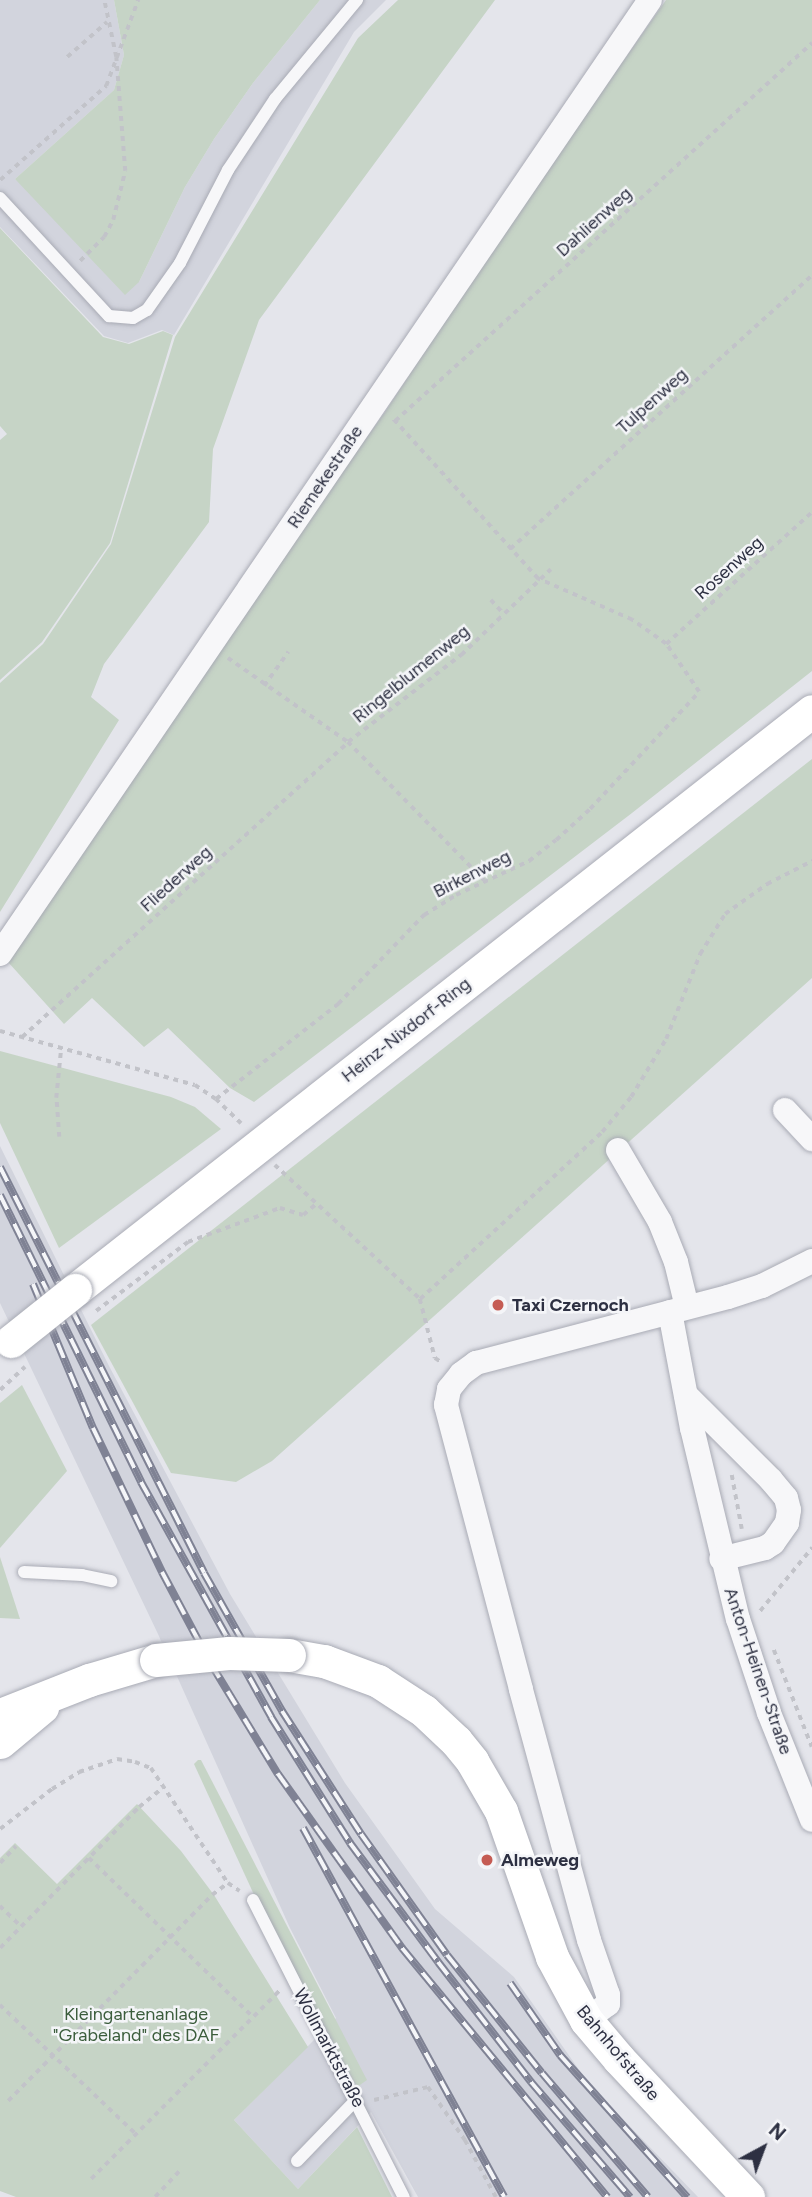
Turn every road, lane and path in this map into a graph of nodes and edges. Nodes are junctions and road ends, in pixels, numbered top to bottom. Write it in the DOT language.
graph roads {
  1 [pos="104,0"];
  2 [pos="138,0"];
  3 [pos="357,0"];
  4 [pos="650,0"];
  5 [pos="107,22"];
  6 [pos="812,43"];
  7 [pos="67,57"];
  8 [pos="116,58"];
  9 [pos="0,180"];
  10 [pos="0,198"];
  11 [pos="69,273"];
  12 [pos="812,275"];
  13 [pos="374,402"];
  14 [pos="395,421"];
  15 [pos="812,512"];
  16 [pos="510,549"];
  17 [pos="551,569"];
  18 [pos="538,579"];
  19 [pos="491,600"];
  20 [pos="504,614"];
  21 [pos="210,643"];
  22 [pos="666,644"];
  23 [pos="288,652"];
  24 [pos="264,686"];
  25 [pos="812,711"];
  26 [pos="348,742"];
  27 [pos="812,861"];
  28 [pos="484,880"];
  29 [pos="0,954"];
  30 [pos="0,1031"];
  31 [pos="22,1037"];
  32 [pos="61,1048"];
  33 [pos="216,1099"];
  34 [pos="785,1110"];
  35 [pos="241,1123"];
  36 [pos="59,1137"];
  37 [pos="812,1139"];
  38 [pos="618,1150"];
  39 [pos="275,1164"];
  40 [pos="315,1205"];
  41 [pos="809,1271"];
  42 [pos="420,1300"];
  43 [pos="82,1303"];
  44 [pos="678,1310"];
  45 [pos="12,1353"];
  46 [pos="461,1374"];
  47 [pos="0,1390"];
  48 [pos="686,1395"];
  49 [pos="724,1432"];
  50 [pos="812,1548"];
  51 [pos="732,1557"];
  52 [pos="24,1572"];
  53 [pos="111,1581"];
  54 [pos="756,1600"];
  55 [pos="749,1615"];
  56 [pos="764,1623"];
  57 [pos="773,1647"];
  58 [pos="60,1692"];
  59 [pos="0,1715"];
  60 [pos="0,1742"];
  61 [pos="812,1747"];
  62 [pos="165,1786"];
  63 [pos="812,1821"];
  64 [pos="0,1829"];
  65 [pos="16,1846"];
  66 [pos="89,1858"];
  67 [pos="0,1863"];
  68 [pos="228,1883"];
  69 [pos="253,1900"];
  70 [pos="0,1906"];
  71 [pos="21,1927"];
  72 [pos="171,1937"];
  73 [pos="0,1948"];
  74 [pos="294,1982"];
  75 [pos="0,2005"];
  76 [pos="253,2016"];
  77 [pos="586,2020"];
  78 [pos="52,2056"];
  79 [pos="356,2100"];
  80 [pos="377,2100"];
  81 [pos="8,2101"];
  82 [pos="136,2134"];
  83 [pos="297,2161"];
  84 [pos="179,2171"];
  85 [pos="91,2179"];
  86 [pos="155,2197"];
  87 [pos="404,2197"];
  88 [pos="496,2197"];
  89 [pos="748,2197"];
  1 -- 5 [label="path"];
  2 -- 8 [label="path"];
  3 -- 11 [label="lane"];
  4 -- 13 [label="street, Riemekestraße"];
  5 -- 7 [label="path"];
  5 -- 8 [label="path"];
  6 -- 14 [label="path, Dahlienweg"];
  8 -- 9 [label="path"];
  8 -- 11 [label="path"];
  10 -- 11 [label="lane"];
  12 -- 16 [label="path, Tulpenweg"];
  13 -- 14 [label="path"];
  13 -- 21 [label="street, Riemekestraße"];
  14 -- 16 [label="path"];
  15 -- 22 [label="path, Rosenweg"];
  16 -- 18 [label="path"];
  17 -- 18 [label="path, Ringelblumenweg"];
  18 -- 20 [label="path, Ringelblumenweg"];
  18 -- 22 [label="path"];
  19 -- 20 [label="path"];
  20 -- 26 [label="path, Ringelblumenweg"];
  21 -- 24 [label="path"];
  21 -- 29 [label="street, Riemekestraße"];
  22 -- 28 [label="path, Birkenweg"];
  23 -- 24 [label="path"];
  24 -- 26 [label="path"];
  25 -- 43 [label="main road, Heinz-Nixdorf-Ring"];
  26 -- 28 [label="path"];
  26 -- 31 [label="path, Fliederweg"];
  27 -- 42 [label="path"];
  28 -- 33 [label="path, Birkenweg"];
  30 -- 31 [label="path"];
  31 -- 32 [label="path"];
  32 -- 33 [label="path"];
  32 -- 36 [label="path"];
  33 -- 35 [label="path"];
  34 -- 37 [label="street"];
  38 -- 44 [label="street, Anton-Heinen-Straße"];
  39 -- 40 [label="path"];
  40 -- 42 [label="path"];
  40 -- 43 [label="path"];
  41 -- 44 [label="street"];
  42 -- 46 [label="path"];
  43 -- 45 [label="main road, Heinz-Nixdorf-Ring, bridge"];
  44 -- 46 [label="street"];
  44 -- 48 [label="street, Anton-Heinen-Straße"];
  45 -- 47 [label="path"];
  46 -- 77 [label="street"];
  48 -- 49 [label="street"];
  48 -- 51 [label="street, Anton-Heinen-Straße"];
  49 -- 51 [label="path"];
  49 -- 51 [label="street"];
  50 -- 55 [label="path"];
  51 -- 55 [label="street, Anton-Heinen-Straße"];
  52 -- 53 [label="lane"];
  54 -- 55 [label="path"];
  55 -- 56 [label="path"];
  55 -- 63 [label="street, Anton-Heinen-Straße"];
  57 -- 61 [label="path"];
  58 -- 59 [label="main road, Bahnhofstraße"];
  58 -- 60 [label="main road, Bahnhofstraße"];
  58 -- 77 [label="main road, Bahnhofstraße, bridge"];
  62 -- 64 [label="path"];
  62 -- 66 [label="path"];
  62 -- 68 [label="path"];
  65 -- 67 [label="path"];
  66 -- 71 [label="path"];
  66 -- 72 [label="path"];
  68 -- 69 [label="path"];
  68 -- 72 [label="path"];
  69 -- 74 [label="lane, Wollmarktstraße"];
  70 -- 71 [label="path"];
  71 -- 73 [label="path"];
  72 -- 76 [label="path"];
  72 -- 78 [label="path"];
  74 -- 76 [label="path"];
  74 -- 79 [label="lane, Wollmarktstraße"];
  75 -- 78 [label="path"];
  76 -- 82 [label="path"];
  77 -- 89 [label="main road, Bahnhofstraße"];
  78 -- 81 [label="path"];
  78 -- 82 [label="path"];
  79 -- 83 [label="lane"];
  79 -- 87 [label="lane, Wollmarktstraße"];
  80 -- 88 [label="path"];
  82 -- 85 [label="path"];
  84 -- 86 [label="path"];
}
